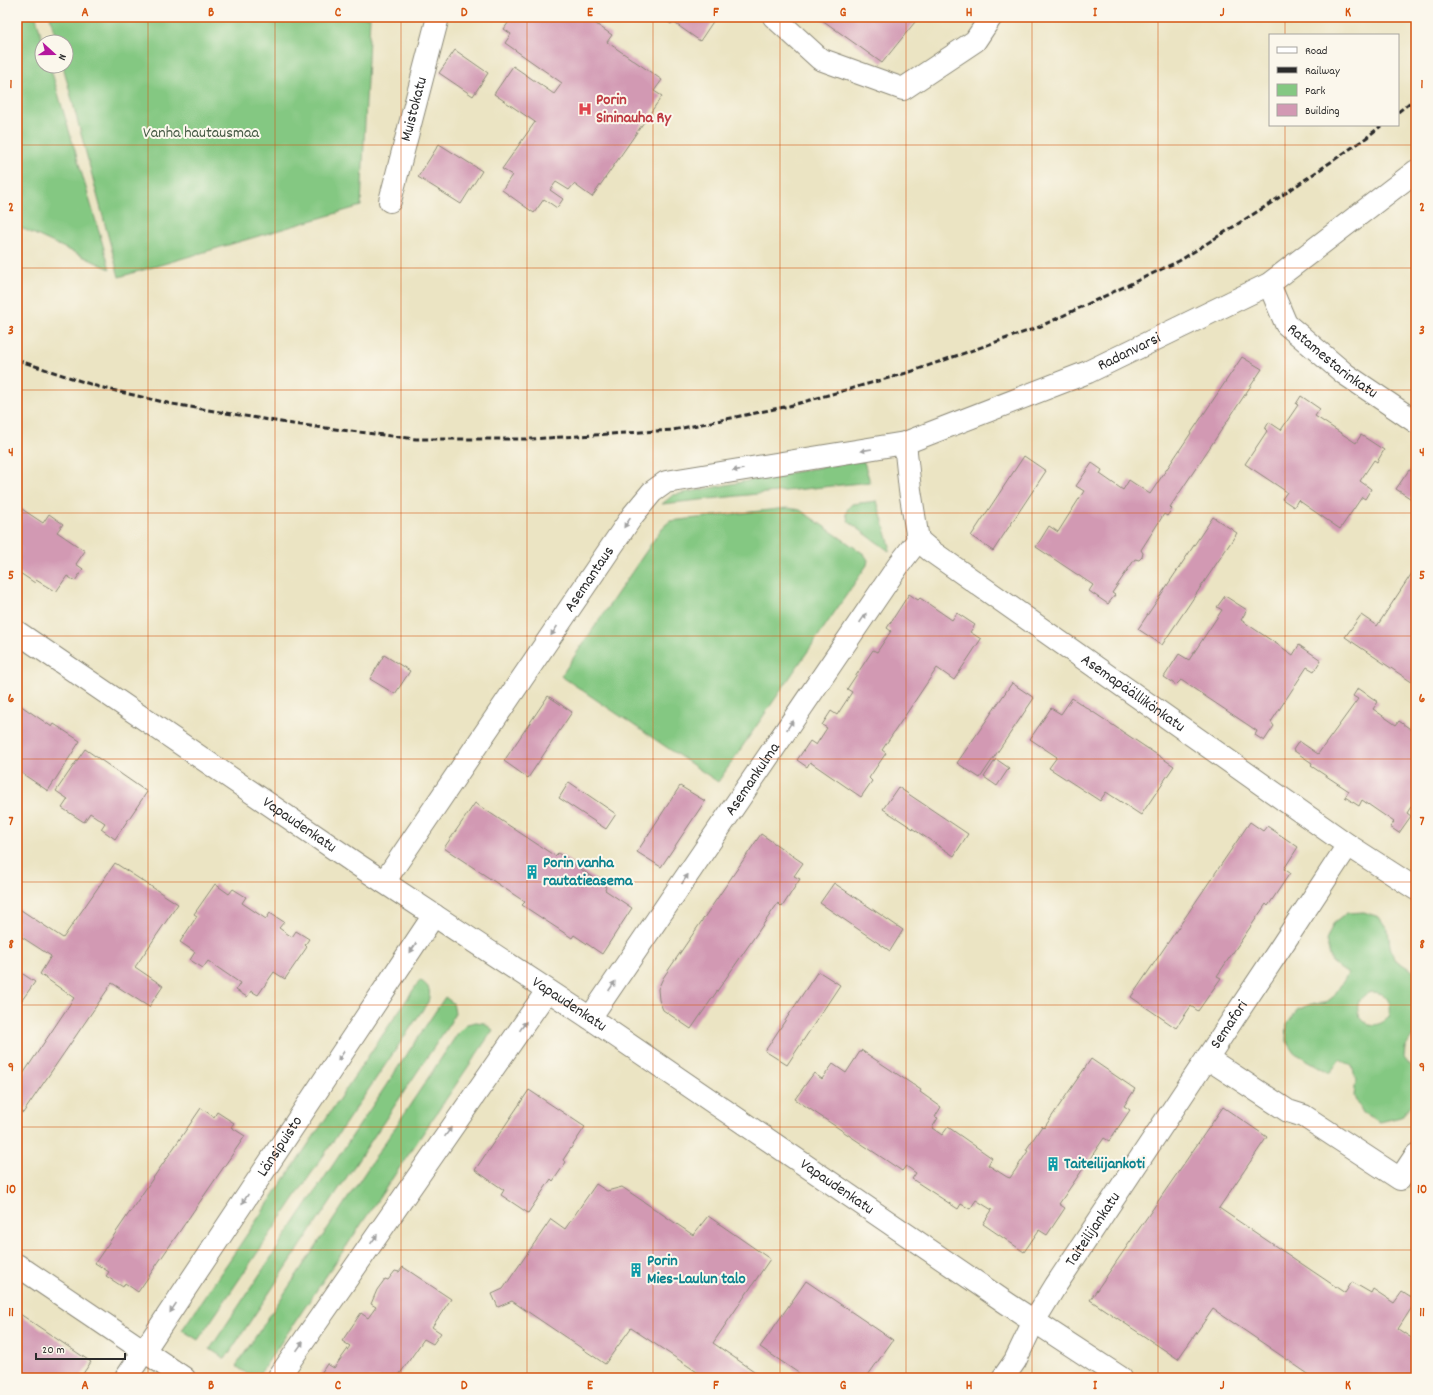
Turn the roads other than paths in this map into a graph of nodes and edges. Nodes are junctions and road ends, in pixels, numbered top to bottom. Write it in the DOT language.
graph roads {
  1 [pos="438,17"];
  2 [pos="774,17"];
  3 [pos="991,17"];
  4 [pos="1416,171"];
  5 [pos="390,200"];
  6 [pos="1269,284"];
  7 [pos="1416,422"];
  8 [pos="905,443"];
  9 [pos="918,540"];
  10 [pos="17,632"];
  11 [pos="1348,845"];
  12 [pos="384,882"];
  13 [pos="1416,889"];
  14 [pos="434,915"];
  15 [pos="547,991"];
  16 [pos="590,1018"];
  17 [pos="1207,1058"];
  18 [pos="1416,1155"];
  19 [pos="17,1265"];
  20 [pos="1034,1321"];
  21 [pos="144,1352"];
  22 [pos="126,1378"];
  23 [pos="184,1378"];
  24 [pos="278,1378"];
  25 [pos="1003,1378"];
  26 [pos="1121,1378"];
  1 -- 5 [label="street, Muistokatu"];
  2 -- 3 [label="street"];
  4 -- 6 [label="street, Radanvarsi"];
  6 -- 7 [label="street, Ratamestarinkatu"];
  6 -- 8 [label="street, Radanvarsi"];
  8 -- 9 [label="street"];
  8 -- 12 [label="street, Asemantaus, one-way"];
  9 -- 11 [label="street, Asemapäällikönkatu"];
  16 -- 9 [label="street, Asemankulma, one-way"];
  10 -- 12 [label="street, Vapaudenkatu"];
  11 -- 13 [label="street"];
  11 -- 17 [label="street, Semafori"];
  12 -- 14 [label="street, Vapaudenkatu"];
  14 -- 15 [label="street, Vapaudenkatu"];
  14 -- 21 [label="street, Länsipuisto, one-way"];
  15 -- 16 [label="street, Vapaudenkatu"];
  24 -- 15 [label="street, one-way"];
  16 -- 20 [label="street, Vapaudenkatu"];
  17 -- 18 [label="street, Semafori"];
  17 -- 20 [label="street, Taiteilijankatu"];
  19 -- 21 [label="street"];
  20 -- 25 [label="street, Taiteilijankatu"];
  20 -- 26 [label="street, Vapaudenkatu"];
  21 -- 22 [label="street, Länsipuisto"];
  21 -- 23 [label="street"];
}
